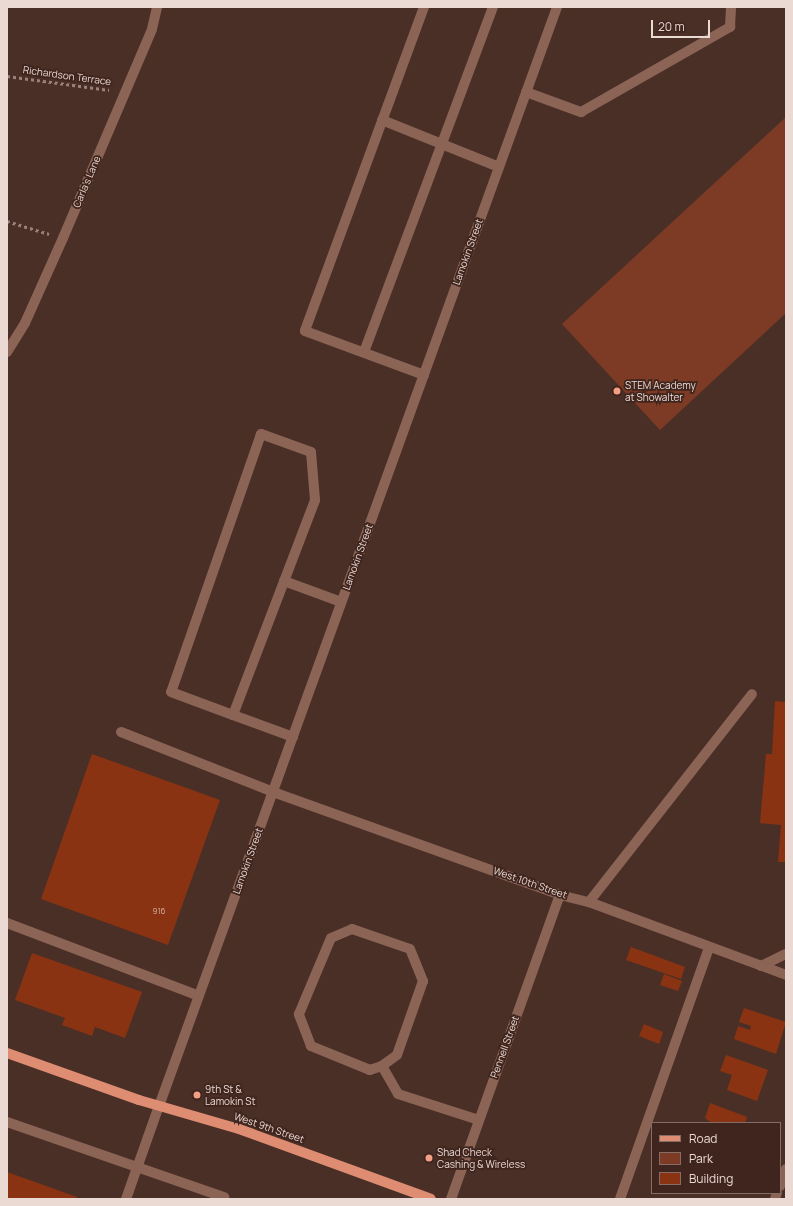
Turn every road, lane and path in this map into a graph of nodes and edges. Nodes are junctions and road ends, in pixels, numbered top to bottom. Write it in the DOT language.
graph roads {
  1 [pos="157,7"];
  2 [pos="424,7"];
  3 [pos="493,7"];
  4 [pos="557,7"];
  5 [pos="731,7"];
  6 [pos="7,76"];
  7 [pos="526,92"];
  8 [pos="125,93"];
  9 [pos="382,120"];
  10 [pos="442,144"];
  11 [pos="499,167"];
  12 [pos="7,221"];
  13 [pos="63,238"];
  14 [pos="7,352"];
  15 [pos="364,352"];
  16 [pos="424,375"];
  17 [pos="284,581"];
  18 [pos="342,602"];
  19 [pos="752,694"];
  20 [pos="233,715"];
  21 [pos="121,732"];
  22 [pos="292,737"];
  23 [pos="273,792"];
  24 [pos="560,895"];
  25 [pos="588,902"];
  26 [pos="7,923"];
  27 [pos="709,948"];
  28 [pos="786,954"];
  29 [pos="761,966"];
  30 [pos="786,975"];
  31 [pos="199,996"];
  32 [pos="7,1052"];
  33 [pos="382,1066"];
  34 [pos="159,1106"];
  35 [pos="479,1120"];
  36 [pos="7,1122"];
  37 [pos="137,1168"];
  38 [pos="786,1169"];
  39 [pos="781,1183"];
  40 [pos="224,1197"];
  41 [pos="126,1199"];
  42 [pos="431,1199"];
  43 [pos="450,1199"];
  44 [pos="620,1199"];
  1 -- 8 [label="street, Carla's Lane"];
  2 -- 9 [label="street"];
  3 -- 10 [label="street"];
  4 -- 7 [label="street, Lamokin Street"];
  5 -- 7 [label="street"];
  6 -- 8 [label="path, Richardson Terrace"];
  7 -- 11 [label="street, Lamokin Street"];
  8 -- 13 [label="street, Carla's Lane"];
  9 -- 10 [label="street"];
  9 -- 15 [label="street"];
  10 -- 11 [label="street"];
  10 -- 15 [label="street"];
  11 -- 16 [label="street, Lamokin Street"];
  12 -- 13 [label="path"];
  13 -- 14 [label="street, Carla's Lane"];
  15 -- 16 [label="street"];
  16 -- 18 [label="street, Lamokin Street"];
  17 -- 18 [label="street"];
  17 -- 20 [label="street"];
  17 -- 20 [label="street"];
  18 -- 22 [label="street, Lamokin Street"];
  19 -- 25 [label="street"];
  20 -- 22 [label="street"];
  21 -- 23 [label="street, West 10th Street"];
  22 -- 23 [label="street, Lamokin Street"];
  23 -- 24 [label="street, West 10th Street"];
  23 -- 31 [label="street, Lamokin Street"];
  24 -- 25 [label="street, West 10th Street"];
  24 -- 35 [label="street, Pennell Street"];
  25 -- 27 [label="street, West 10th Street"];
  26 -- 31 [label="street"];
  27 -- 29 [label="street, West 10th Street"];
  27 -- 44 [label="street"];
  28 -- 29 [label="street"];
  29 -- 30 [label="street, West 10th Street"];
  31 -- 34 [label="street, Lamokin Street"];
  32 -- 34 [label="main road, West 9th Street"];
  33 -- 33 [label="street"];
  33 -- 35 [label="street"];
  34 -- 37 [label="street, Lamokin Street"];
  34 -- 42 [label="main road, West 9th Street"];
  35 -- 43 [label="street, Pennell Street"];
  36 -- 37 [label="street"];
  37 -- 40 [label="street"];
  37 -- 41 [label="street, Lamokin Street"];
  38 -- 39 [label="street"];
}
